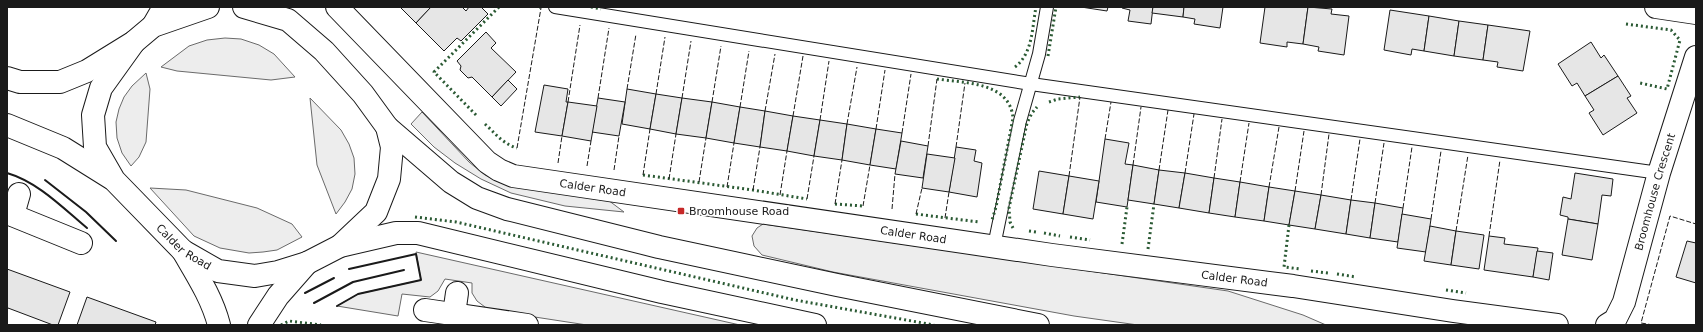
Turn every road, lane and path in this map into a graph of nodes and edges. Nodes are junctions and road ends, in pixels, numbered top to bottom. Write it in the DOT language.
graph roads {
  1 [pos="164,7"];
  2 [pos="208,7"];
  3 [pos="244,7"];
  4 [pos="337,7"];
  5 [pos="555,7"];
  6 [pos="1047,7"];
  7 [pos="1656,7"];
  8 [pos="1696,13"];
  9 [pos="282,14"];
  10 [pos="153,26"];
  11 [pos="134,42"];
  12 [pos="1696,57"];
  13 [pos="7,78"];
  14 [pos="1031,84"];
  15 [pos="7,125"];
  16 [pos="387,127"];
  17 [pos="1659,173"];
  18 [pos="114,180"];
  19 [pos="19,194"];
  20 [pos="10,214"];
  21 [pos="81,243"];
  22 [pos="340,246"];
  23 [pos="994,246"];
  24 [pos="183,251"];
  25 [pos="307,263"];
  26 [pos="457,293"];
  27 [pos="425,310"];
  28 [pos="454,314"];
  29 [pos="219,325"];
  30 [pos="259,325"];
  31 [pos="527,325"];
  32 [pos="815,325"];
  33 [pos="1038,325"];
  34 [pos="1557,325"];
  35 [pos="1610,325"];
  1 -- 10 [label="main road"];
  2 -- 10 [label="main road, Calder Road"];
  3 -- 9 [label="main road, Calder Road"];
  4 -- 23 [label="main road, Calder Road"];
  5 -- 14 [label="lane"];
  6 -- 14 [label="lane"];
  7 -- 8 [label="main road"];
  9 -- 16 [label="main road, Calder Road"];
  10 -- 11 [label="main road, Calder Road"];
  11 -- 13 [label="main road, Calder Road"];
  11 -- 18 [label="main road, Calder Road"];
  12 -- 17 [label="main road, Broomhouse Crescent"];
  14 -- 17 [label="lane"];
  14 -- 23 [label="lane"];
  15 -- 18 [label="main road, Calder Road"];
  16 -- 22 [label="main road, Calder Road"];
  16 -- 33 [label="main road, Calder Road"];
  17 -- 35 [label="main road, Broomhouse Crescent"];
  18 -- 24 [label="main road, Calder Road"];
  19 -- 20 [label="main road"];
  20 -- 21 [label="main road"];
  22 -- 25 [label="main road, Calder Road"];
  22 -- 32 [label="main road, Calder Road"];
  23 -- 34 [label="main road, Calder Road"];
  24 -- 25 [label="main road, Calder Road"];
  24 -- 29 [label="main road"];
  25 -- 30 [label="main road"];
  26 -- 28 [label="main road"];
  27 -- 28 [label="main road"];
  28 -- 31 [label="main road"];
}
